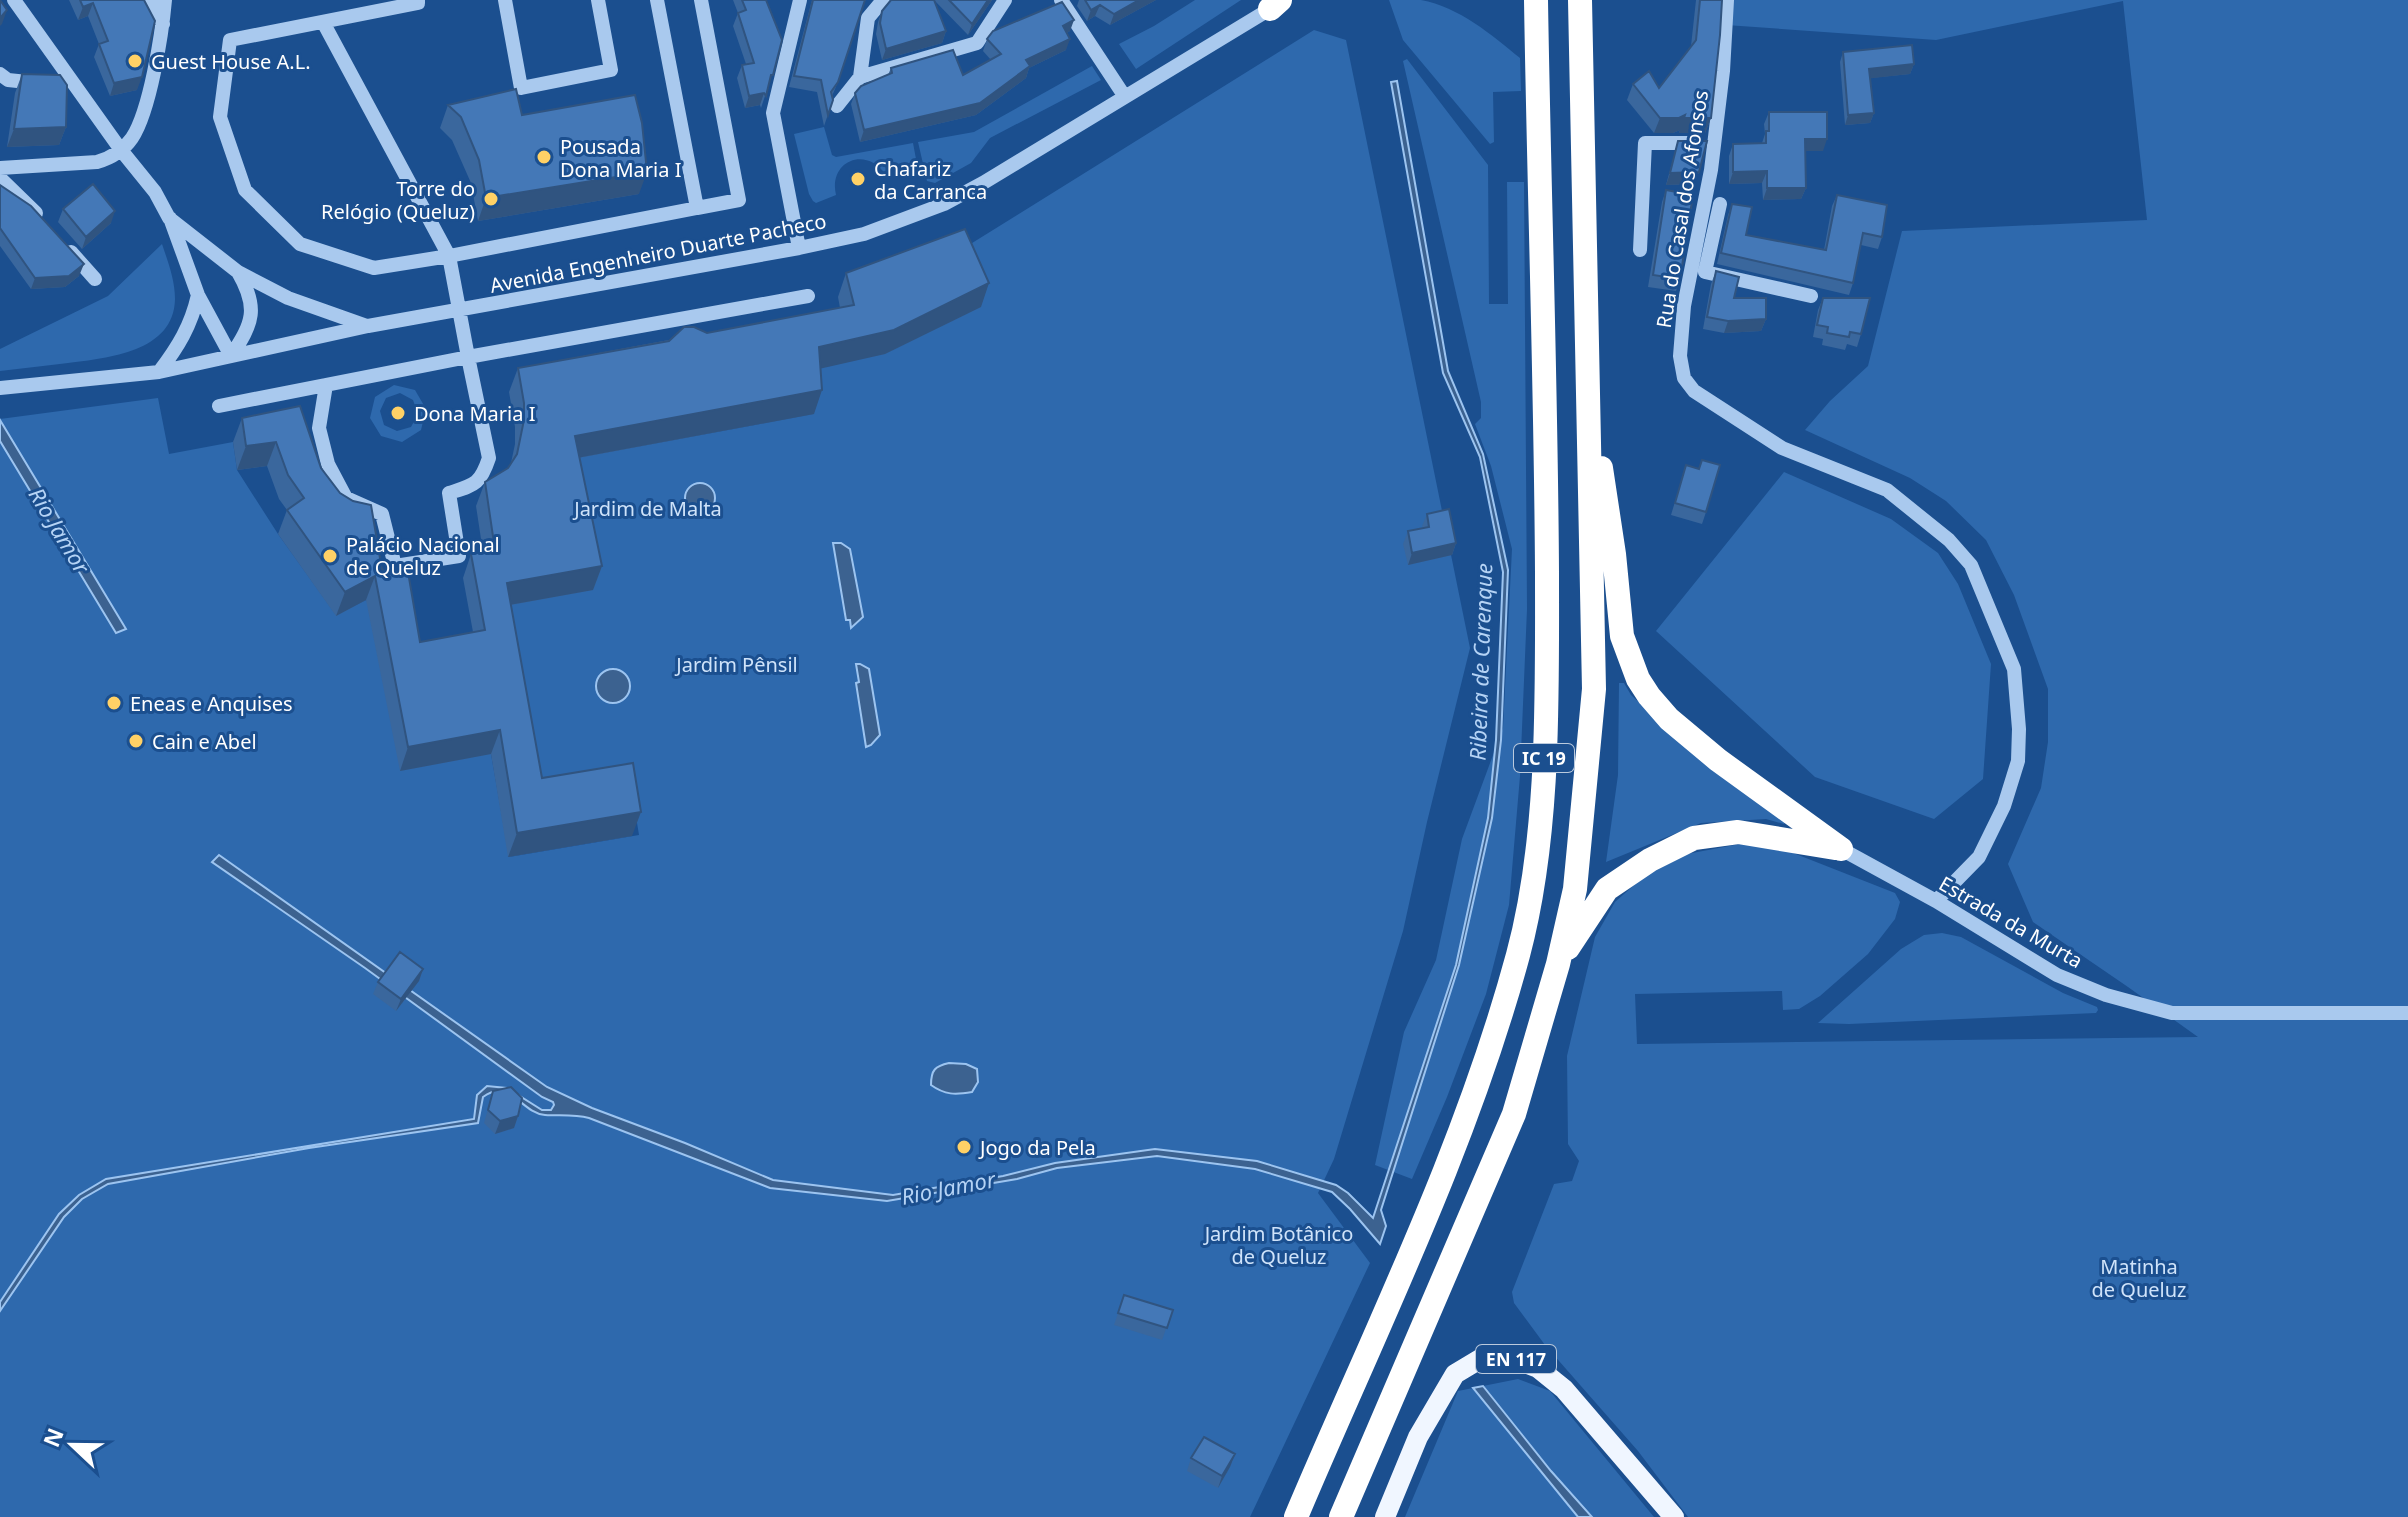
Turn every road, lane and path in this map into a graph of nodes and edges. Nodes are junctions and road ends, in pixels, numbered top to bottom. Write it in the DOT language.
graph roads {
  1 [pos="14,0"];
  2 [pos="150,0"];
  3 [pos="165,0"];
  4 [pos="505,0"];
  5 [pos="598,0"];
  6 [pos="657,0"];
  7 [pos="701,0"];
  8 [pos="800,0"];
  9 [pos="883,0"];
  10 [pos="1005,0"];
  11 [pos="1061,0"];
  12 [pos="1536,0"];
  13 [pos="1580,0"];
  14 [pos="1727,0"];
  15 [pos="423,1"];
  16 [pos="1275,5"];
  17 [pos="323,22"];
  18 [pos="163,25"];
  19 [pos="0,74"];
  20 [pos="69,76"];
  21 [pos="860,77"];
  22 [pos="1125,97"];
  23 [pos="837,106"];
  24 [pos="1714,143"];
  25 [pos="121,150"];
  26 [pos="0,168"];
  27 [pos="0,178"];
  28 [pos="1720,204"];
  29 [pos="697,208"];
  30 [pos="169,218"];
  31 [pos="799,248"];
  32 [pos="1640,250"];
  33 [pos="449,256"];
  34 [pos="238,272"];
  35 [pos="95,279"];
  36 [pos="198,295"];
  37 [pos="808,296"];
  38 [pos="1811,296"];
  39 [pos="459,310"];
  40 [pos="368,326"];
  41 [pos="231,356"];
  42 [pos="468,357"];
  43 [pos="1586,370"];
  44 [pos="159,372"];
  45 [pos="326,385"];
  46 [pos="0,388"];
  47 [pos="219,406"];
  48 [pos="1841,849"];
  49 [pos="1936,901"];
  50 [pos="1558,964"];
  51 [pos="2408,1013"];
  52 [pos="1314,1475"];
  53 [pos="1285,1517"];
  54 [pos="1296,1517"];
  55 [pos="1341,1517"];
  56 [pos="1385,1517"];
  57 [pos="1674,1517"];
  1 -- 20 [label="street"];
  2 -- 18 [label="street"];
  3 -- 18 [label="street"];
  4 -- 5 [label="street"];
  6 -- 29 [label="street"];
  7 -- 29 [label="street"];
  8 -- 31 [label="street"];
  9 -- 21 [label="street"];
  10 -- 21 [label="street"];
  11 -- 22 [label="street"];
  12 -- 52 [label="highway, IC 19"];
  13 -- 43 [label="highway, IC 19"];
  14 -- 24 [label="street, Rua do Casal dos Afonsos"];
  15 -- 17 [label="street"];
  16 -- 22 [label="street, Avenida Engenheiro Duarte Pacheco"];
  17 -- 33 [label="street"];
  17 -- 33 [label="street"];
  18 -- 25 [label="street"];
  19 -- 20 [label="street"];
  20 -- 25 [label="street"];
  21 -- 23 [label="street"];
  22 -- 31 [label="street, Avenida Engenheiro Duarte Pacheco"];
  24 -- 32 [label="street"];
  24 -- 49 [label="street, Rua do Casal dos Afonsos"];
  25 -- 26 [label="street"];
  25 -- 30 [label="street"];
  27 -- 35 [label="street"];
  28 -- 38 [label="street"];
  29 -- 33 [label="street"];
  30 -- 34 [label="street"];
  30 -- 36 [label="street"];
  31 -- 39 [label="street, Avenida Engenheiro Duarte Pacheco"];
  33 -- 39 [label="street"];
  34 -- 40 [label="street"];
  34 -- 41 [label="street"];
  36 -- 41 [label="street"];
  36 -- 44 [label="street"];
  37 -- 42 [label="street"];
  39 -- 40 [label="street, Avenida Engenheiro Duarte Pacheco"];
  39 -- 42 [label="street"];
  40 -- 41 [label="street, Avenida Engenheiro Duarte Pacheco"];
  41 -- 44 [label="street, Avenida Engenheiro Duarte Pacheco"];
  42 -- 45 [label="street"];
  42 -- 45 [label="street"];
  43 -- 48 [label="highway"];
  43 -- 50 [label="highway, IC 19"];
  44 -- 46 [label="street, Avenida Engenheiro Duarte Pacheco"];
  45 -- 47 [label="street"];
  48 -- 49 [label="street, Estrada da Murta"];
  48 -- 50 [label="highway"];
  49 -- 51 [label="street, Estrada da Murta"];
  50 -- 55 [label="highway, IC 19"];
  52 -- 53 [label="highway"];
  52 -- 54 [label="highway, IC 19"];
  56 -- 57 [label="main road, EN 117"];
}
